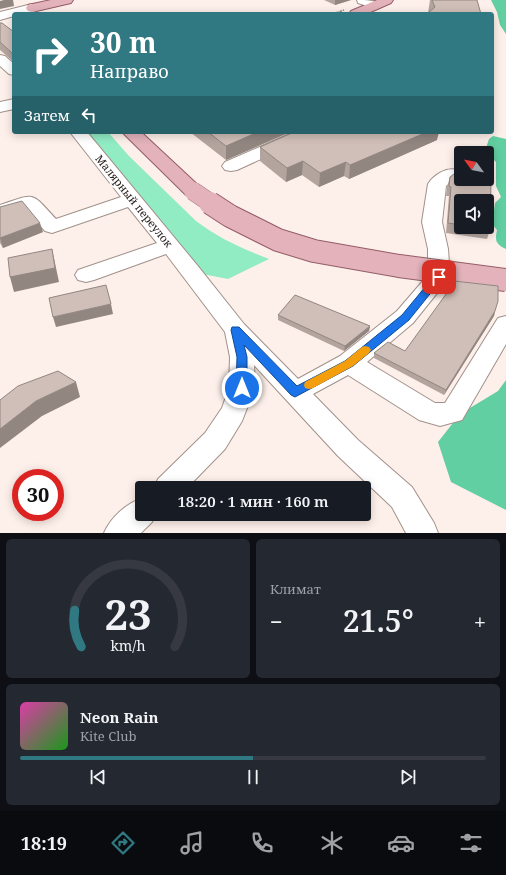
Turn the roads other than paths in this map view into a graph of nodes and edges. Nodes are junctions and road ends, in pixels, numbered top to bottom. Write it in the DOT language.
graph roads {
  1 [pos="67,0"];
  2 [pos="362,1"];
  3 [pos="381,2"];
  4 [pos="31,7"];
  5 [pos="14,12"];
  6 [pos="359,12"];
  7 [pos="12,13"];
  8 [pos="0,16"];
  9 [pos="0,58"];
  10 [pos="12,68"];
  11 [pos="12,104"];
  12 [pos="0,107"];
  13 [pos="80,134"];
  14 [pos="133,134"];
  15 [pos="303,134"];
  16 [pos="231,166"];
  17 [pos="451,174"];
  18 [pos="132,199"];
  19 [pos="0,211"];
  20 [pos="170,246"];
  21 [pos="86,274"];
  22 [pos="506,280"];
  23 [pos="506,324"];
  24 [pos="236,330"];
  25 [pos="349,364"];
  26 [pos="295,392"];
  27 [pos="175,481"];
  28 [pos="135,518"];
  29 [pos="119,533"];
  30 [pos="423,533"];
  1 -- 4 [label="main road"];
  2 -- 3 [label="street"];
  3 -- 6 [label="main road"];
  4 -- 5 [label="street"];
  7 -- 8 [label="street"];
  9 -- 10 [label="street"];
  11 -- 12 [label="street"];
  13 -- 18 [label="street, Малярный переулок"];
  14 -- 22 [label="main road, bridge"];
  15 -- 16 [label="street"];
  17 -- 25 [label="street"];
  18 -- 19 [label="street"];
  18 -- 20 [label="street, Малярный переулок"];
  20 -- 21 [label="street"];
  20 -- 24 [label="street, Малярный переулок"];
  23 -- 25 [label="street"];
  24 -- 26 [label="street, Малярный переулок"];
  24 -- 27 [label="street"];
  25 -- 26 [label="street"];
  26 -- 30 [label="street, Малярный переулок"];
  28 -- 29 [label="street"];
}
